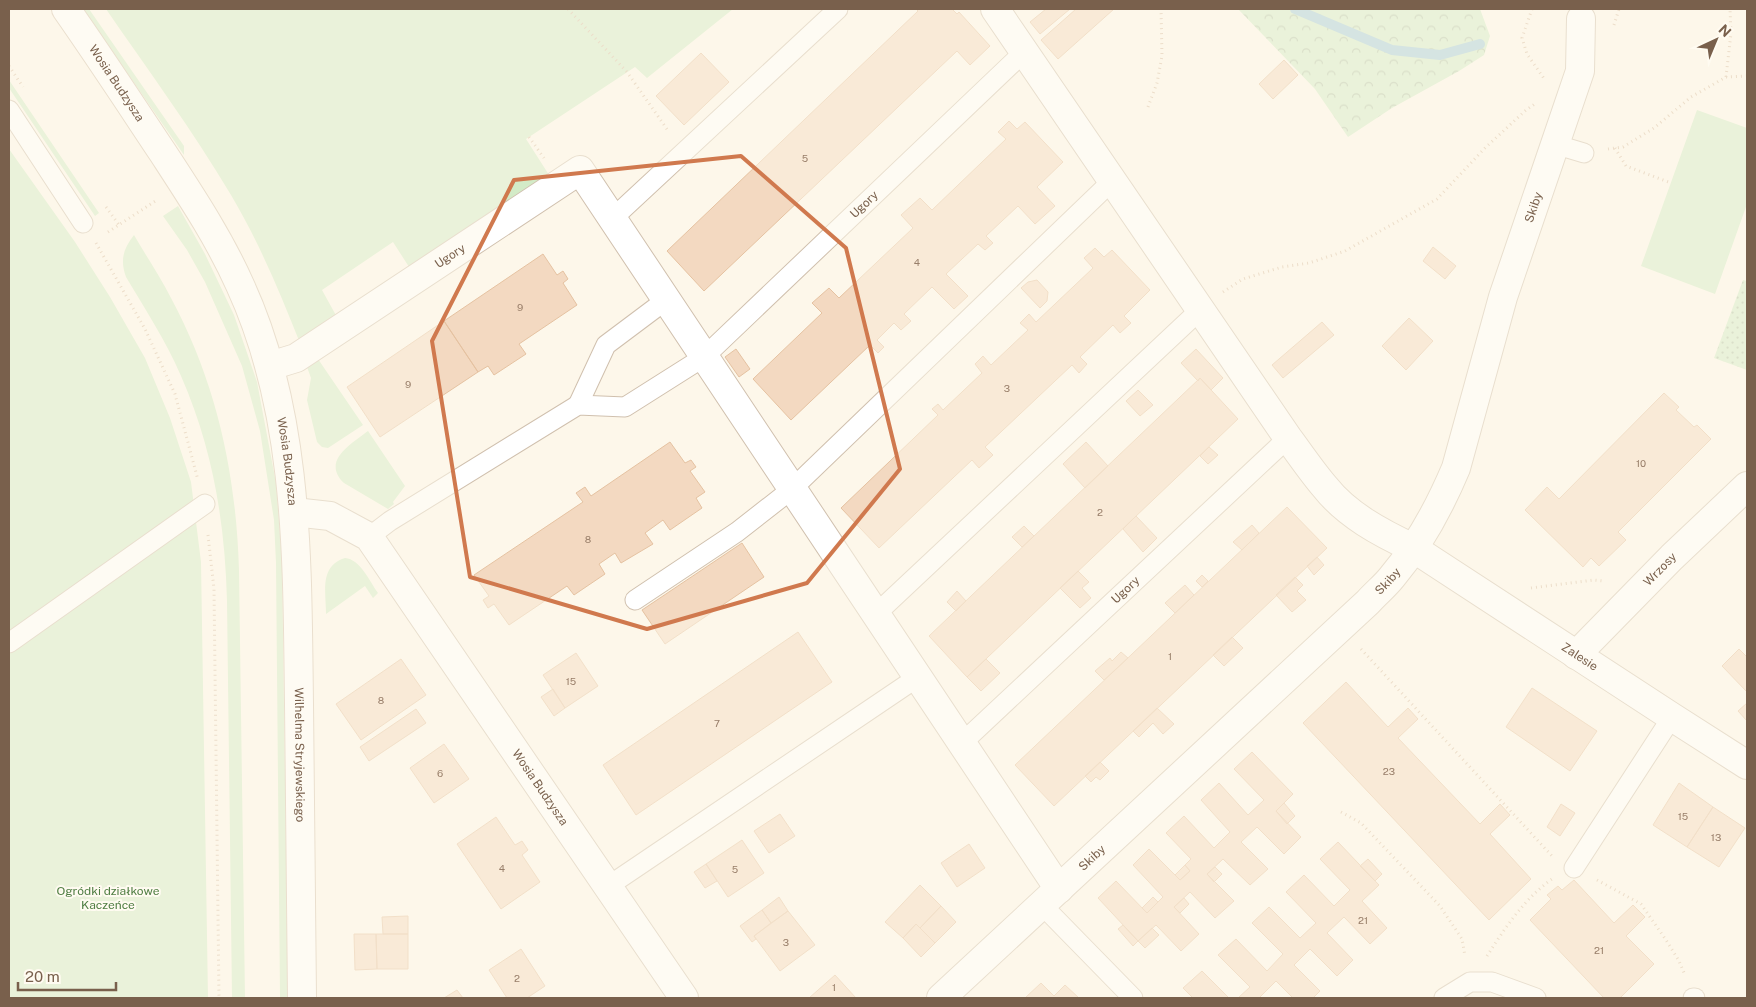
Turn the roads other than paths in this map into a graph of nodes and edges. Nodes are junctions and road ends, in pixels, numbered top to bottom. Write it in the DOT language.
graph roads {
  1 [pos="66,9"];
  2 [pos="838,9"];
  3 [pos="995,9"];
  4 [pos="1579,14"];
  5 [pos="1024,52"];
  6 [pos="9,110"];
  7 [pos="1554,144"];
  8 [pos="1584,152"];
  9 [pos="1113,180"];
  10 [pos="612,219"];
  11 [pos="83,223"];
  12 [pos="666,300"];
  13 [pos="1201,309"];
  14 [pos="704,357"];
  15 [pos="270,366"];
  16 [pos="578,405"];
  17 [pos="1288,438"];
  18 [pos="1747,486"];
  19 [pos="792,489"];
  20 [pos="205,504"];
  21 [pos="294,512"];
  22 [pos="369,537"];
  23 [pos="1413,548"];
  24 [pos="635,600"];
  25 [pos="876,614"];
  26 [pos="9,643"];
  27 [pos="1576,655"];
  28 [pos="918,677"];
  29 [pos="1672,717"];
  30 [pos="962,743"];
  31 [pos="1747,764"];
  32 [pos="1574,868"];
  33 [pos="607,887"];
  34 [pos="1051,897"];
  35 [pos="302,998"];
  36 [pos="684,998"];
  37 [pos="941,998"];
  38 [pos="1133,998"];
  39 [pos="1444,998"];
  40 [pos="1536,998"];
  1 -- 15 [label="street, Wosia Budzysza"];
  2 -- 10 [label="lane"];
  3 -- 5 [label="street"];
  4 -- 7 [label="street, Skiby"];
  5 -- 9 [label="street"];
  5 -- 14 [label="lane, Ugory"];
  6 -- 11 [label="lane"];
  7 -- 8 [label="lane"];
  7 -- 23 [label="street, Skiby"];
  9 -- 13 [label="street"];
  9 -- 19 [label="lane"];
  10 -- 12 [label="street, Ugory"];
  10 -- 15 [label="street, Ugory"];
  12 -- 14 [label="street, Ugory"];
  12 -- 16 [label="lane"];
  13 -- 17 [label="street"];
  13 -- 25 [label="lane"];
  14 -- 16 [label="lane"];
  14 -- 19 [label="street, Ugory"];
  15 -- 21 [label="street, Wosia Budzysza"];
  16 -- 22 [label="lane"];
  17 -- 23 [label="street"];
  17 -- 30 [label="lane, Ugory"];
  18 -- 27 [label="street, Wrzosy"];
  19 -- 24 [label="lane"];
  19 -- 25 [label="street, Ugory"];
  20 -- 26 [label="lane"];
  21 -- 22 [label="street, Wosia Budzysza"];
  21 -- 35 [label="street, Wilhelma Stryjewskiego"];
  22 -- 33 [label="street, Wosia Budzysza"];
  23 -- 27 [label="street, Zalesie"];
  23 -- 34 [label="street, Skiby"];
  25 -- 28 [label="street, Ugory"];
  27 -- 29 [label="street, Zalesie"];
  28 -- 30 [label="street, Ugory"];
  28 -- 33 [label="lane"];
  29 -- 31 [label="street, Zalesie"];
  29 -- 32 [label="lane"];
  30 -- 34 [label="street, Ugory"];
  33 -- 36 [label="street, Wosia Budzysza"];
  34 -- 37 [label="street, Skiby"];
  34 -- 38 [label="lane"];
  39 -- 40 [label="lane"];
}
